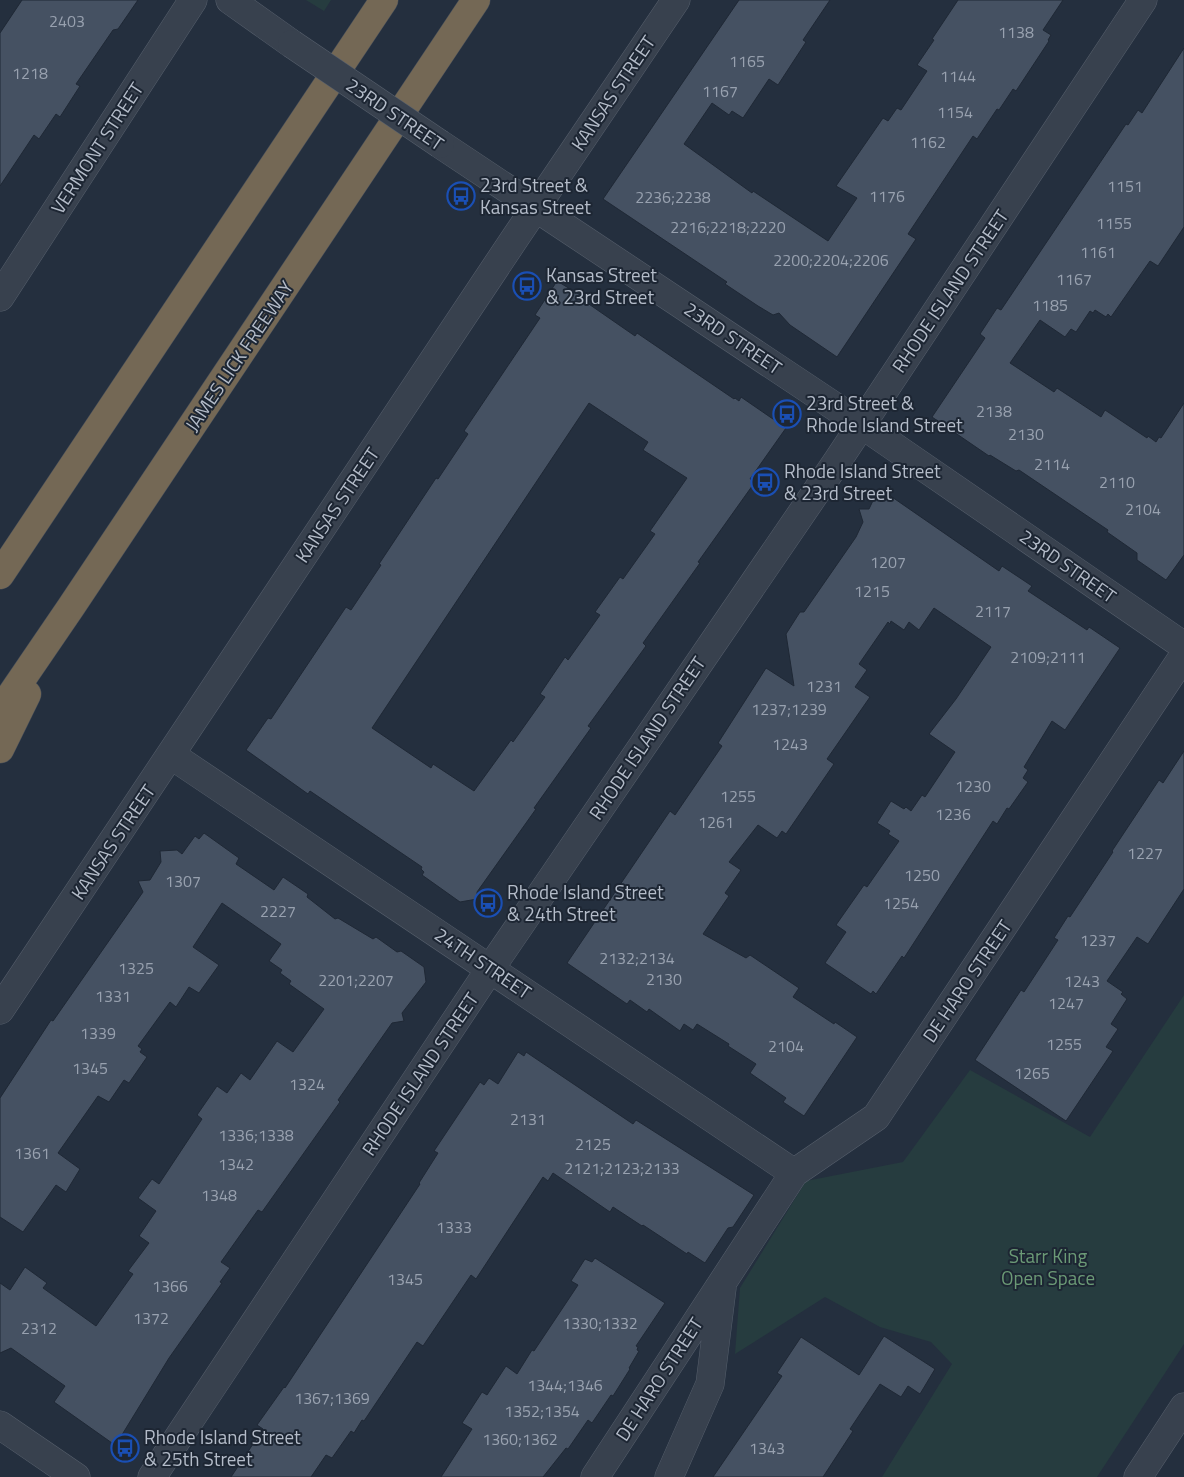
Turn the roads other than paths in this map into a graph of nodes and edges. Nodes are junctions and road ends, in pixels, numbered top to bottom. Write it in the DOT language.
graph roads {
  1 [pos="193,0"];
  2 [pos="230,0"];
  3 [pos="384,0"];
  4 [pos="476,0"];
  5 [pos="676,0"];
  6 [pos="1143,0"];
  7 [pos="536,207"];
  8 [pos="0,297"];
  9 [pos="861,424"];
  10 [pos="0,576"];
  11 [pos="71,607"];
  12 [pos="1184,646"];
  13 [pos="1184,655"];
  14 [pos="0,711"];
  15 [pos="0,749"];
  16 [pos="171,755"];
  17 [pos="490,969"];
  18 [pos="0,1010"];
  19 [pos="794,1173"];
  20 [pos="723,1282"];
  21 [pos="1184,1407"];
  22 [pos="0,1425"];
  23 [pos="76,1477"];
  24 [pos="152,1477"];
  25 [pos="595,1477"];
  26 [pos="669,1477"];
  27 [pos="1138,1477"];
  1 -- 8 [label="street, VERMONT STREET"];
  2 -- 7 [label="street, 23RD STREET, bridge"];
  3 -- 10 [label="highway"];
  4 -- 11 [label="highway, JAMES LICK FREEWAY"];
  5 -- 7 [label="street, KANSAS STREET"];
  6 -- 9 [label="street, RHODE ISLAND STREET"];
  7 -- 9 [label="street, 23RD STREET"];
  7 -- 16 [label="street, KANSAS STREET"];
  9 -- 12 [label="street, 23RD STREET"];
  9 -- 17 [label="street, RHODE ISLAND STREET"];
  11 -- 14 [label="highway, JAMES LICK FREEWAY"];
  11 -- 15 [label="highway"];
  13 -- 19 [label="street, DE HARO STREET"];
  16 -- 17 [label="street, 24TH STREET"];
  16 -- 18 [label="street, KANSAS STREET"];
  17 -- 19 [label="street, 24TH STREET"];
  17 -- 24 [label="street, RHODE ISLAND STREET"];
  19 -- 20 [label="street, DE HARO STREET"];
  20 -- 25 [label="street, DE HARO STREET"];
  20 -- 26 [label="street, DE HARO STREET"];
  21 -- 27 [label="street"];
  22 -- 23 [label="street"];
}
